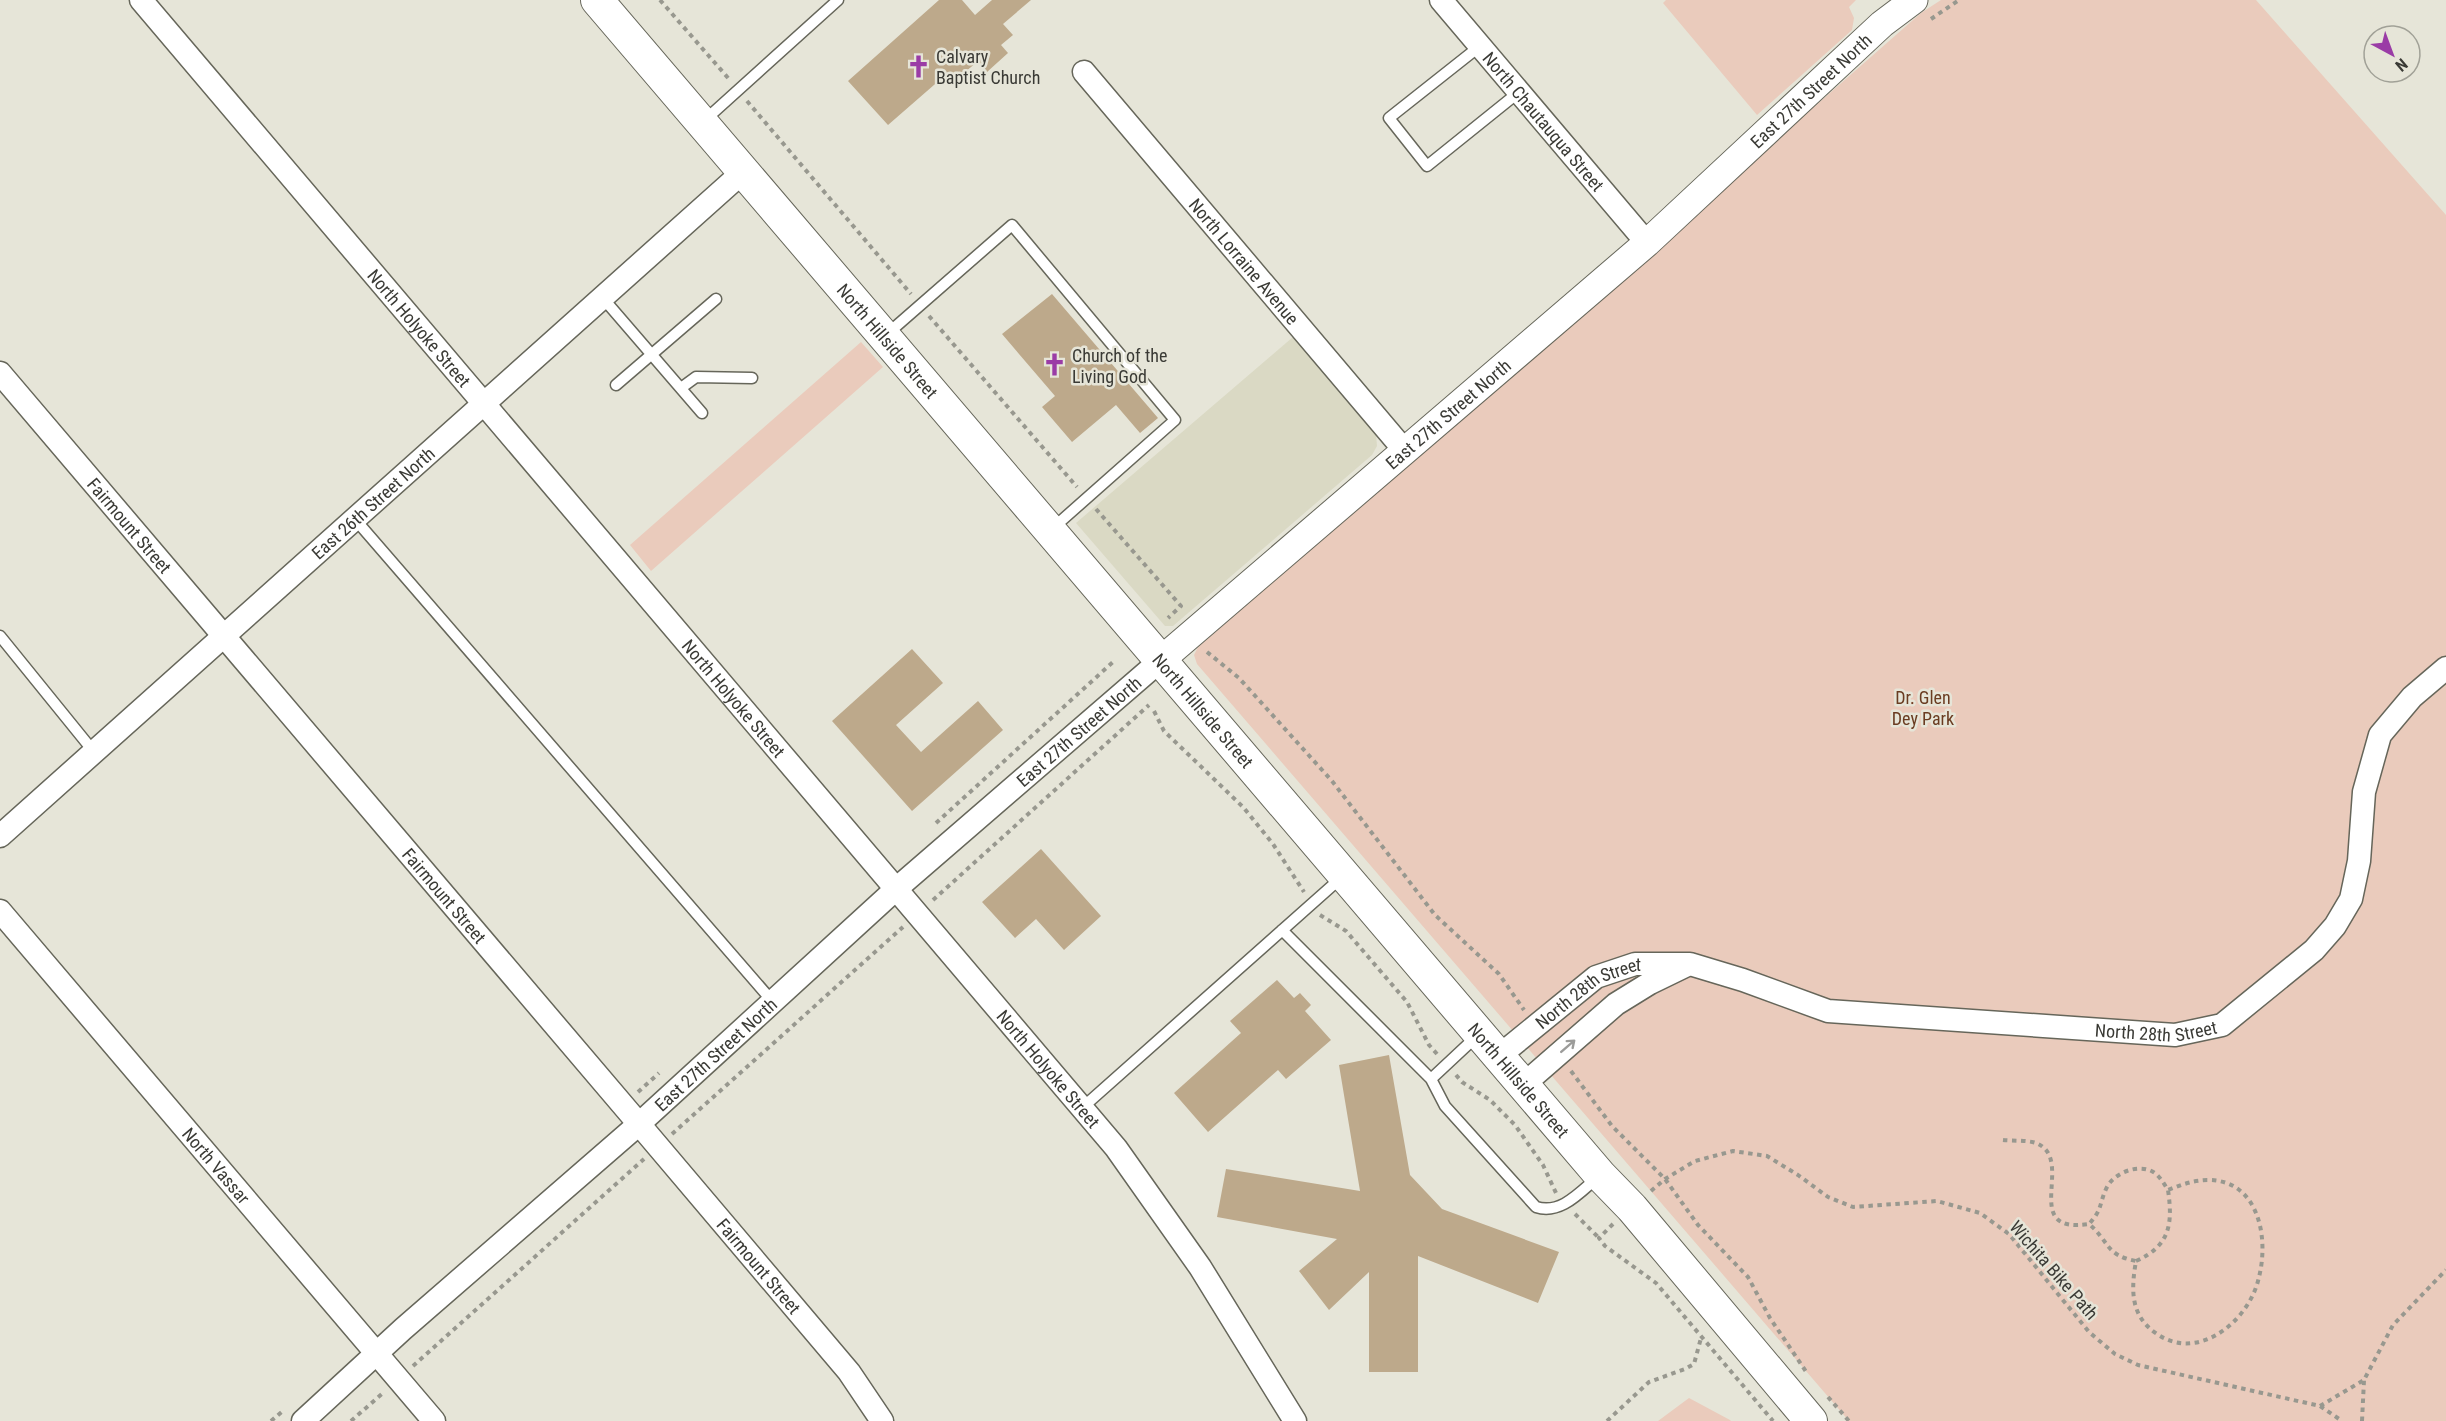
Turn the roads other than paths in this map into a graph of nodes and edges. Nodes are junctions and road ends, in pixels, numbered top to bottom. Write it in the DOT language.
graph roads {
  1 [pos="141,0"];
  2 [pos="597,0"];
  3 [pos="838,0"];
  4 [pos="1441,0"];
  5 [pos="1914,0"];
  6 [pos="1480,46"];
  7 [pos="1084,72"];
  8 [pos="1519,92"];
  9 [pos="702,123"];
  10 [pos="744,171"];
  11 [pos="1647,243"];
  12 [pos="602,297"];
  13 [pos="716,299"];
  14 [pos="884,336"];
  15 [pos="651,354"];
  16 [pos="0,373"];
  17 [pos="752,378"];
  18 [pos="616,386"];
  19 [pos="681,388"];
  20 [pos="483,403"];
  21 [pos="702,413"];
  22 [pos="1405,451"];
  23 [pos="354,518"];
  24 [pos="1051,530"];
  25 [pos="0,636"];
  26 [pos="224,636"];
  27 [pos="1161,660"];
  28 [pos="2446,669"];
  29 [pos="94,752"];
  30 [pos="0,836"];
  31 [pos="1344,875"];
  32 [pos="897,889"];
  33 [pos="0,911"];
  34 [pos="1282,930"];
  35 [pos="1689,964"];
  36 [pos="773,1002"];
  37 [pos="1489,1045"];
  38 [pos="1431,1079"];
  39 [pos="1523,1085"];
  40 [pos="1082,1108"];
  41 [pos="639,1124"];
  42 [pos="1600,1175"];
  43 [pos="377,1353"];
  44 [pos="296,1413"];
  45 [pos="1793,1415"];
  46 [pos="434,1421"];
  47 [pos="882,1421"];
  48 [pos="1295,1421"];
  1 -- 20 [label="street, North Holyoke Street"];
  2 -- 9 [label="main road, North Hillside Street"];
  3 -- 9 [label="lane"];
  4 -- 6 [label="street, North Chautauqua Street"];
  5 -- 11 [label="street, East 27th Street North"];
  6 -- 8 [label="street, North Chautauqua Street"];
  6 -- 8 [label="lane"];
  7 -- 22 [label="street, North Lorraine Avenue"];
  8 -- 11 [label="street, North Chautauqua Street"];
  9 -- 10 [label="main road, North Hillside Street"];
  10 -- 12 [label="street, East 26th Street North"];
  10 -- 14 [label="main road, North Hillside Street"];
  11 -- 22 [label="street, East 27th Street North"];
  12 -- 15 [label="lane"];
  12 -- 20 [label="street, East 26th Street North"];
  13 -- 15 [label="lane"];
  14 -- 24 [label="main road, North Hillside Street"];
  14 -- 24 [label="lane"];
  15 -- 18 [label="lane"];
  15 -- 19 [label="lane"];
  16 -- 26 [label="street, Fairmount Street"];
  17 -- 19 [label="lane"];
  19 -- 21 [label="lane"];
  20 -- 23 [label="street, East 26th Street North"];
  20 -- 32 [label="street, North Holyoke Street"];
  22 -- 27 [label="street, East 27th Street North"];
  23 -- 26 [label="street, East 26th Street North"];
  23 -- 36 [label="lane"];
  24 -- 27 [label="main road, North Hillside Street"];
  25 -- 29 [label="lane"];
  26 -- 29 [label="street, East 26th Street North"];
  26 -- 41 [label="street, Fairmount Street"];
  27 -- 31 [label="main road, North Hillside Street"];
  27 -- 32 [label="street, East 27th Street North"];
  28 -- 35 [label="street, North 28th Street"];
  29 -- 30 [label="street, East 26th Street North"];
  31 -- 34 [label="lane"];
  31 -- 37 [label="main road, North Hillside Street"];
  32 -- 36 [label="street, East 27th Street North"];
  32 -- 40 [label="street, North Holyoke Street"];
  33 -- 43 [label="street, North Vassar"];
  34 -- 38 [label="lane"];
  34 -- 40 [label="lane"];
  35 -- 37 [label="street, North 28th Street"];
  39 -- 35 [label="street, North 28th Street, one-way"];
  36 -- 41 [label="street, East 27th Street North"];
  37 -- 38 [label="lane"];
  37 -- 39 [label="main road, North Hillside Street"];
  38 -- 42 [label="lane"];
  39 -- 42 [label="main road, North Hillside Street"];
  40 -- 48 [label="street, North Holyoke Street"];
  41 -- 43 [label="street, East 27th Street North"];
  41 -- 47 [label="street, Fairmount Street"];
  42 -- 45 [label="main road, North Hillside Street"];
  43 -- 44 [label="street, East 27th Street North"];
  43 -- 46 [label="street, North Vassar"];
}
